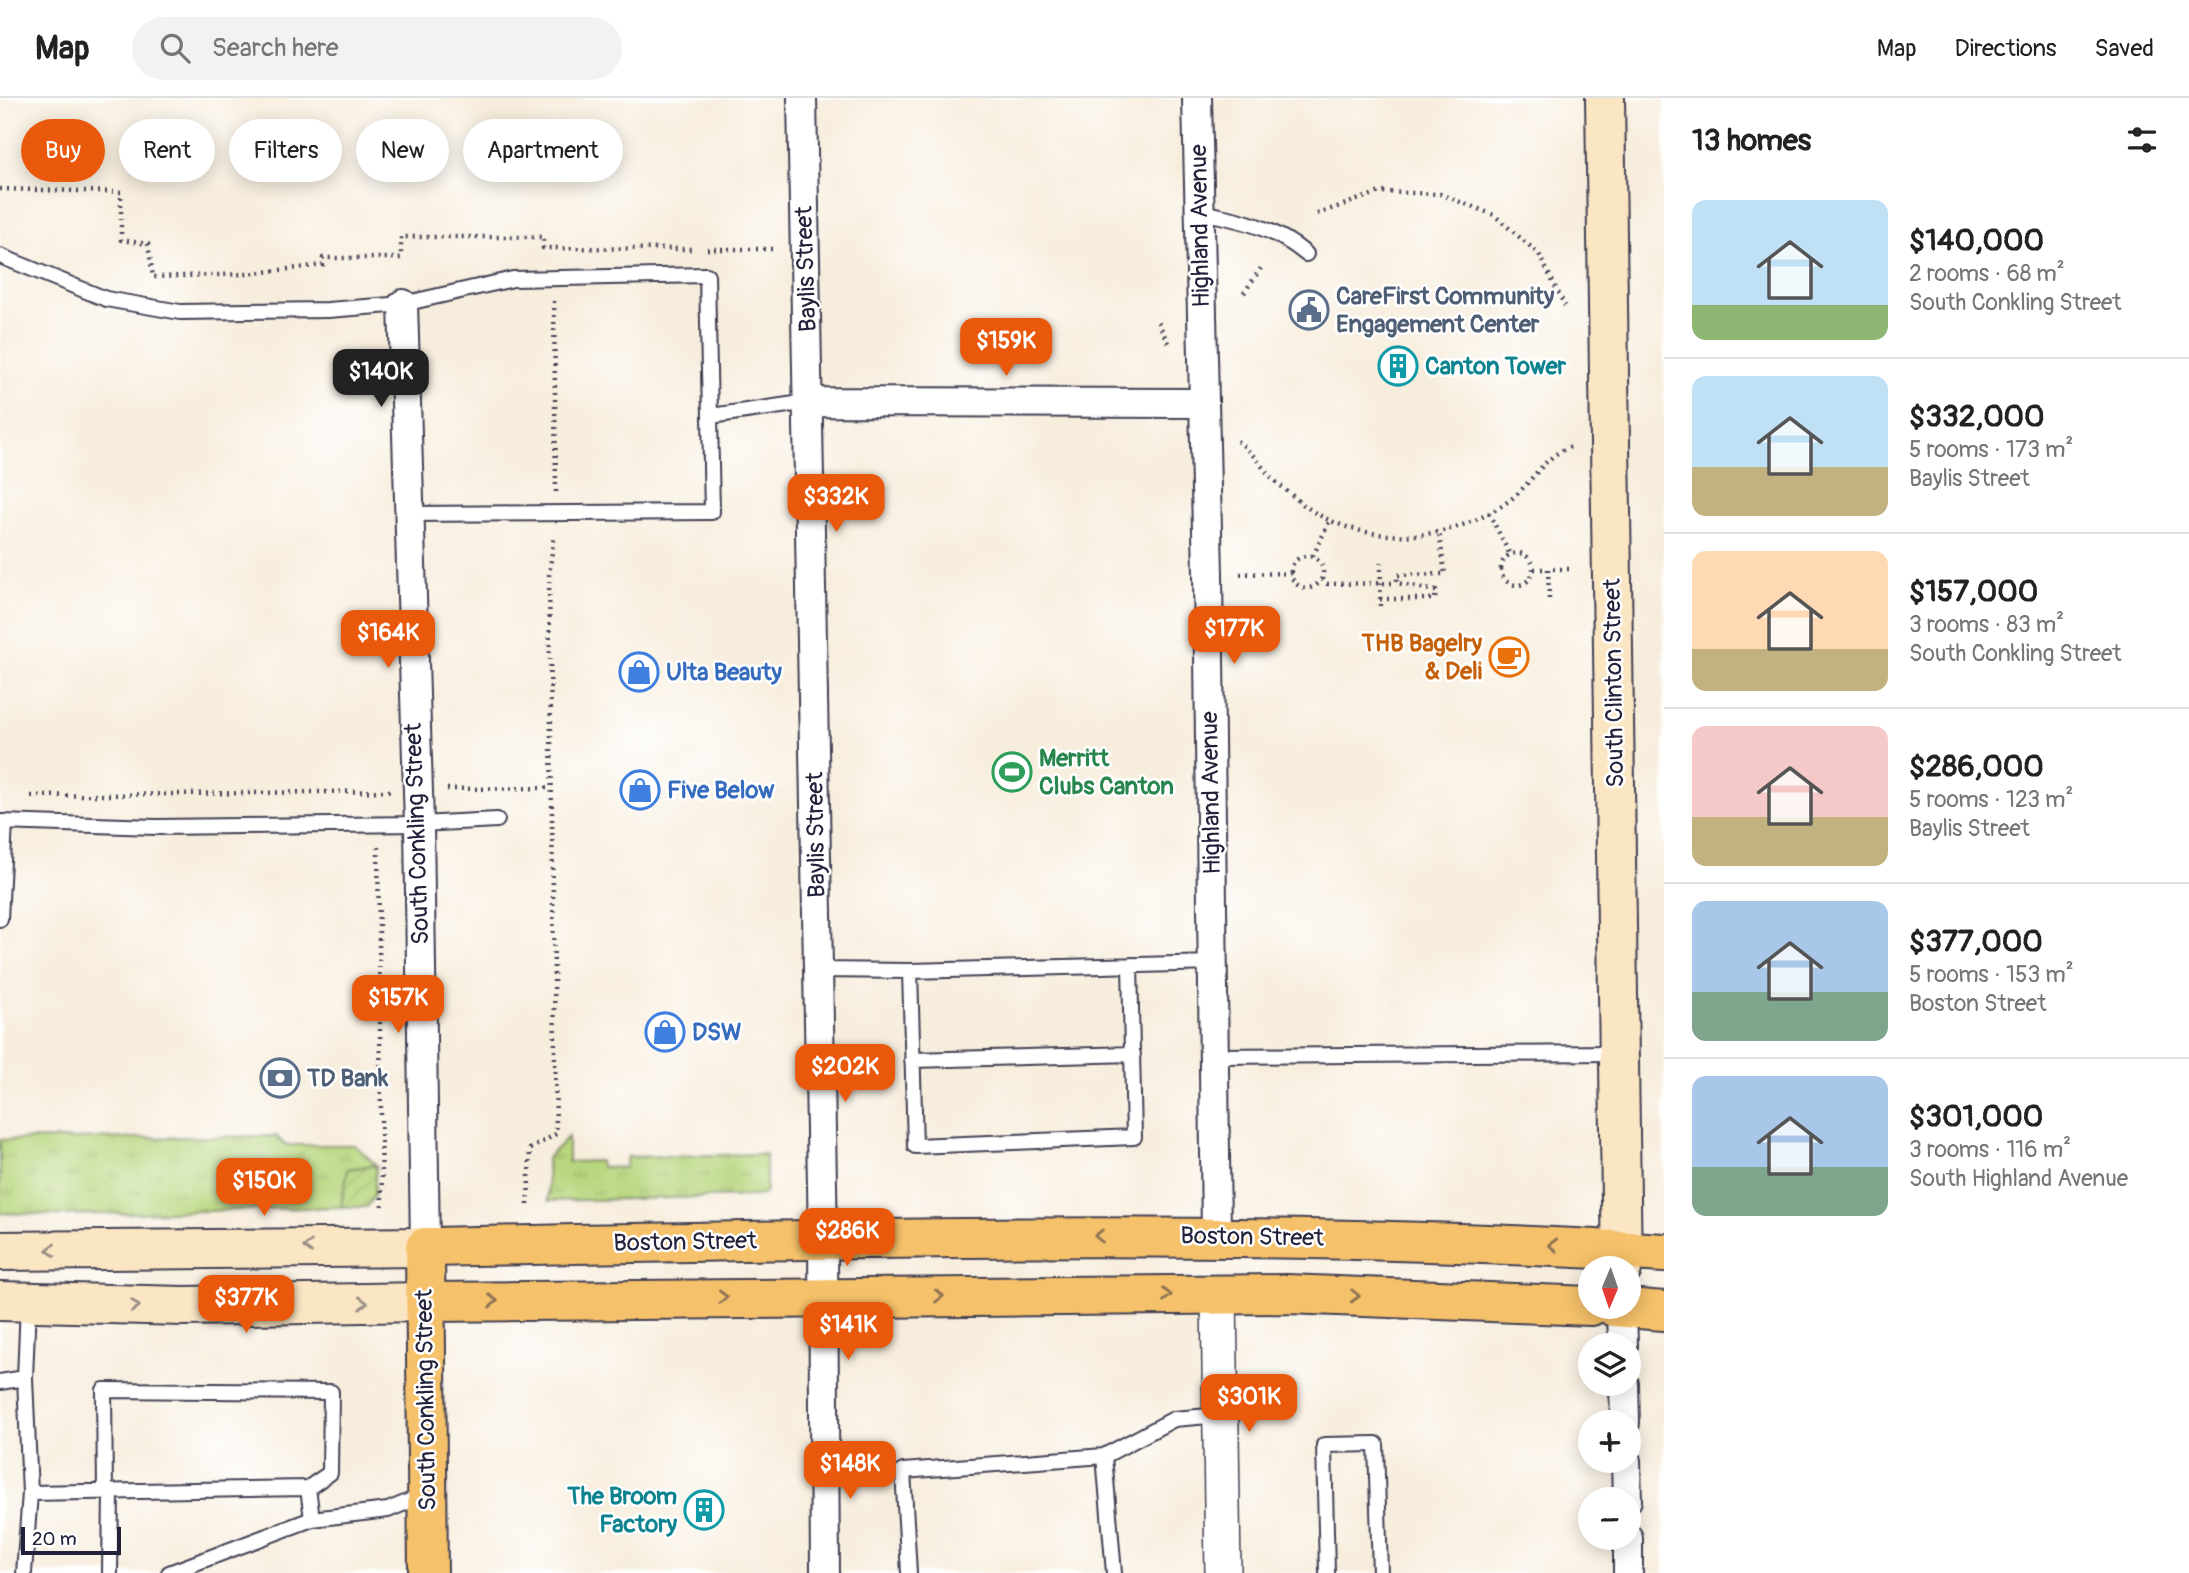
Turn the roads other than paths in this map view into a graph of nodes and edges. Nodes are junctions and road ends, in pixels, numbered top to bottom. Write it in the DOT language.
graph roads {
  1 [pos="802,98"];
  2 [pos="1197,98"];
  3 [pos="1605,98"];
  4 [pos="1200,212"];
  5 [pos="1306,254"];
  6 [pos="0,256"];
  7 [pos="403,304"];
  8 [pos="809,402"];
  9 [pos="1203,403"];
  10 [pos="711,415"];
  11 [pos="407,514"];
  12 [pos="497,820"];
  13 [pos="2,822"];
  14 [pos="419,824"];
  15 [pos="0,919"];
  16 [pos="1214,963"];
  17 [pos="1130,965"];
  18 [pos="818,970"];
  19 [pos="909,971"];
  20 [pos="1619,1052"];
  21 [pos="1133,1054"];
  22 [pos="1215,1056"];
  23 [pos="912,1060"];
  24 [pos="1216,1235"];
  25 [pos="823,1238"];
  26 [pos="425,1247"];
  27 [pos="0,1251"];
  28 [pos="1664,1253"];
  29 [pos="1578,1256"];
  30 [pos="1622,1256"];
  31 [pos="1642,1256"];
  32 [pos="1219,1295"];
  33 [pos="822,1296"];
  34 [pos="14,1302"];
  35 [pos="425,1302"];
  36 [pos="1578,1305"];
  37 [pos="1642,1309"];
  38 [pos="1664,1311"];
  39 [pos="24,1378"];
  40 [pos="0,1382"];
  41 [pos="1221,1415"];
  42 [pos="1104,1456"];
  43 [pos="308,1488"];
  44 [pos="108,1492"];
  45 [pos="30,1493"];
  46 [pos="427,1494"];
  47 [pos="312,1519"];
  48 [pos="1628,1550"];
  49 [pos="24,1573"];
  50 [pos="110,1573"];
  51 [pos="169,1573"];
  52 [pos="428,1573"];
  53 [pos="825,1573"];
  54 [pos="909,1573"];
  55 [pos="1114,1573"];
  56 [pos="1223,1573"];
  57 [pos="1327,1573"];
  58 [pos="1380,1573"];
  59 [pos="1628,1573"];
  1 -- 8 [label="street, Baylis Street"];
  2 -- 4 [label="street, Highland Avenue"];
  3 -- 20 [label="main road, South Clinton Street"];
  4 -- 5 [label="lane"];
  4 -- 9 [label="street, Highland Avenue"];
  6 -- 7 [label="lane"];
  7 -- 10 [label="lane"];
  7 -- 11 [label="street, South Conkling Street"];
  8 -- 9 [label="street"];
  8 -- 10 [label="lane"];
  8 -- 18 [label="street, Baylis Street"];
  9 -- 16 [label="street, Highland Avenue"];
  10 -- 11 [label="lane"];
  11 -- 14 [label="street, South Conkling Street"];
  12 -- 14 [label="lane"];
  13 -- 14 [label="lane"];
  13 -- 15 [label="lane"];
  14 -- 26 [label="street, South Conkling Street"];
  16 -- 17 [label="lane"];
  16 -- 22 [label="street, Highland Avenue"];
  17 -- 19 [label="lane"];
  17 -- 21 [label="lane"];
  18 -- 19 [label="lane"];
  18 -- 25 [label="street, Baylis Street"];
  19 -- 23 [label="lane"];
  20 -- 22 [label="lane"];
  20 -- 30 [label="main road, South Clinton Street"];
  21 -- 23 [label="lane"];
  21 -- 23 [label="lane"];
  22 -- 24 [label="street, Highland Avenue"];
  24 -- 25 [label="main road, Boston Street, one-way"];
  29 -- 24 [label="main road, Boston Street, one-way"];
  25 -- 26 [label="main road, Boston Street"];
  25 -- 33 [label="street, Baylis Street"];
  26 -- 27 [label="main road, Boston Street, one-way"];
  26 -- 35 [label="main road, South Conkling Street"];
  28 -- 31 [label="main road, Boston Street"];
  33 -- 32 [label="main road, one-way"];
  32 -- 36 [label="main road, one-way"];
  32 -- 41 [label="street"];
  35 -- 33 [label="main road, one-way"];
  33 -- 53 [label="street, Baylis Street"];
  34 -- 35 [label="main road, one-way"];
  34 -- 39 [label="lane"];
  35 -- 46 [label="main road, South Conkling Street"];
  37 -- 38 [label="main road"];
  39 -- 40 [label="lane"];
  39 -- 45 [label="lane"];
  41 -- 42 [label="lane"];
  41 -- 56 [label="street"];
  42 -- 54 [label="lane"];
  42 -- 55 [label="lane"];
  43 -- 44 [label="lane"];
  43 -- 44 [label="lane"];
  43 -- 47 [label="lane"];
  44 -- 45 [label="lane"];
  44 -- 50 [label="lane"];
  45 -- 49 [label="lane"];
  46 -- 47 [label="lane"];
  46 -- 52 [label="main road, South Conkling Street"];
  47 -- 51 [label="lane"];
  48 -- 59 [label="street"];
  57 -- 58 [label="lane"];
}
